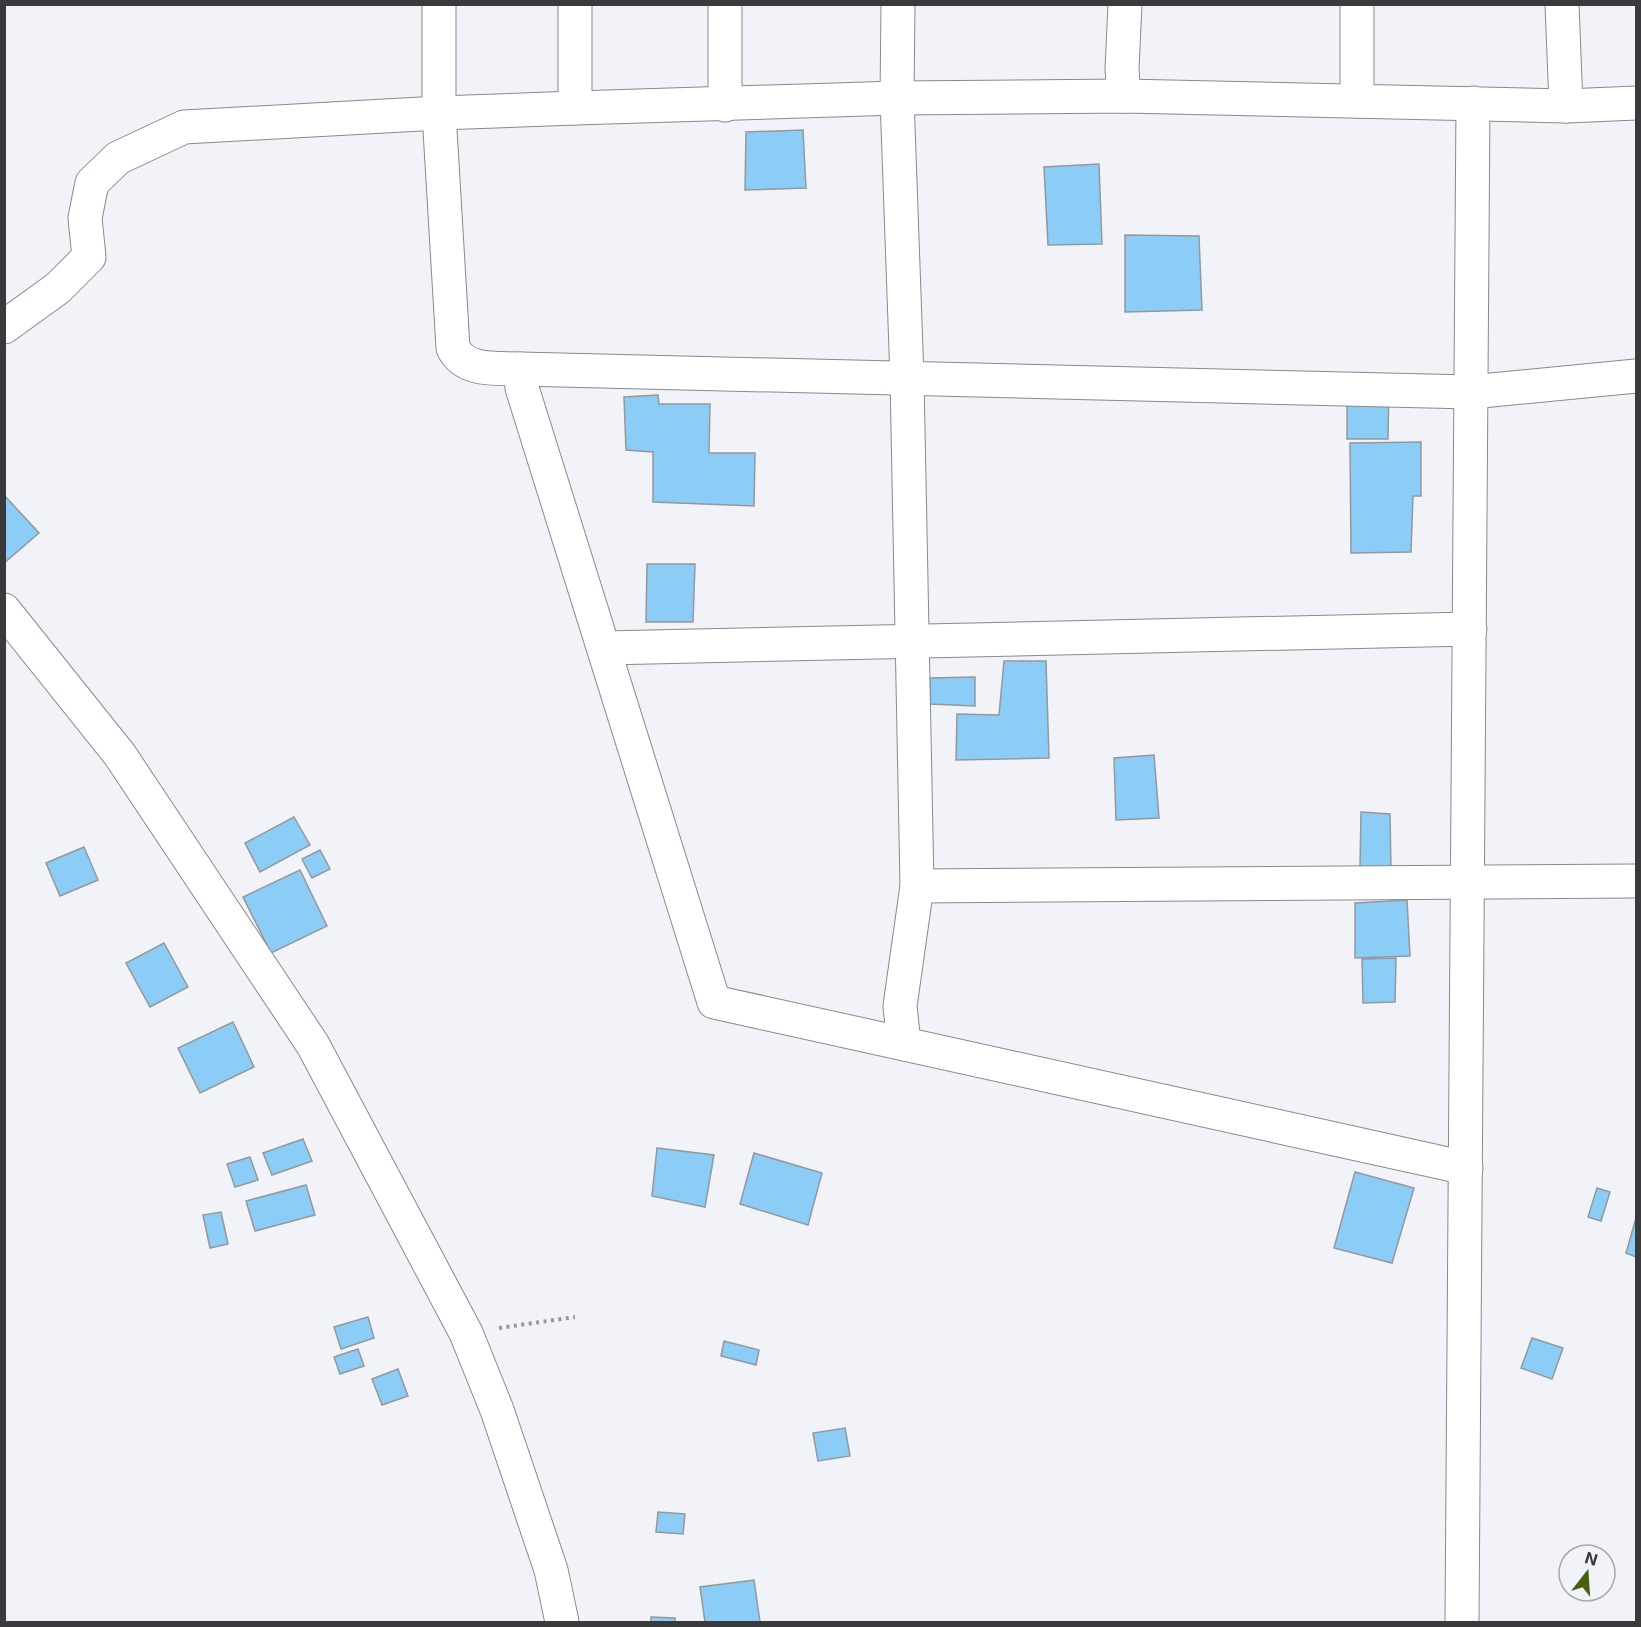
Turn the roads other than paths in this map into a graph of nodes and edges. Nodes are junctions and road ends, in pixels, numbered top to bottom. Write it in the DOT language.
graph roads {
  1 [pos="439,4"];
  2 [pos="575,4"];
  3 [pos="725,4"];
  4 [pos="898,4"];
  5 [pos="1125,4"];
  6 [pos="1357,4"];
  7 [pos="1562,4"];
  8 [pos="1124,96"];
  9 [pos="897,98"];
  10 [pos="1357,101"];
  11 [pos="1473,104"];
  12 [pos="1636,104"];
  13 [pos="725,105"];
  14 [pos="1566,106"];
  15 [pos="575,108"];
  16 [pos="439,113"];
  17 [pos="4,327"];
  18 [pos="520,369"];
  19 [pos="1636,376"];
  20 [pos="907,378"];
  21 [pos="1471,392"];
  22 [pos="4,610"];
  23 [pos="1470,629"];
  24 [pos="912,643"];
  25 [pos="604,648"];
  26 [pos="1636,880"];
  27 [pos="1468,884"];
  28 [pos="917,886"];
  29 [pos="904,1044"];
  30 [pos="1466,1168"];
  31 [pos="562,1623"];
  32 [pos="1462,1623"];
  1 -- 16 [label="street"];
  2 -- 15 [label="street"];
  3 -- 13 [label="street"];
  4 -- 9 [label="street"];
  5 -- 8 [label="street"];
  6 -- 10 [label="street"];
  7 -- 14 [label="street"];
  8 -- 9 [label="street"];
  8 -- 10 [label="street"];
  9 -- 13 [label="street"];
  9 -- 20 [label="street"];
  10 -- 11 [label="street"];
  11 -- 14 [label="street"];
  11 -- 21 [label="street"];
  12 -- 14 [label="street"];
  13 -- 15 [label="street"];
  15 -- 16 [label="street"];
  16 -- 17 [label="street"];
  16 -- 18 [label="street"];
  18 -- 20 [label="street"];
  18 -- 25 [label="street"];
  19 -- 21 [label="street"];
  20 -- 21 [label="street"];
  20 -- 24 [label="street"];
  21 -- 23 [label="street"];
  22 -- 31 [label="street"];
  23 -- 24 [label="street"];
  23 -- 27 [label="street"];
  24 -- 25 [label="street"];
  24 -- 28 [label="street"];
  25 -- 29 [label="street"];
  26 -- 27 [label="street"];
  27 -- 28 [label="street"];
  27 -- 30 [label="street"];
  28 -- 29 [label="street"];
  29 -- 30 [label="street"];
  30 -- 32 [label="street"];
}
